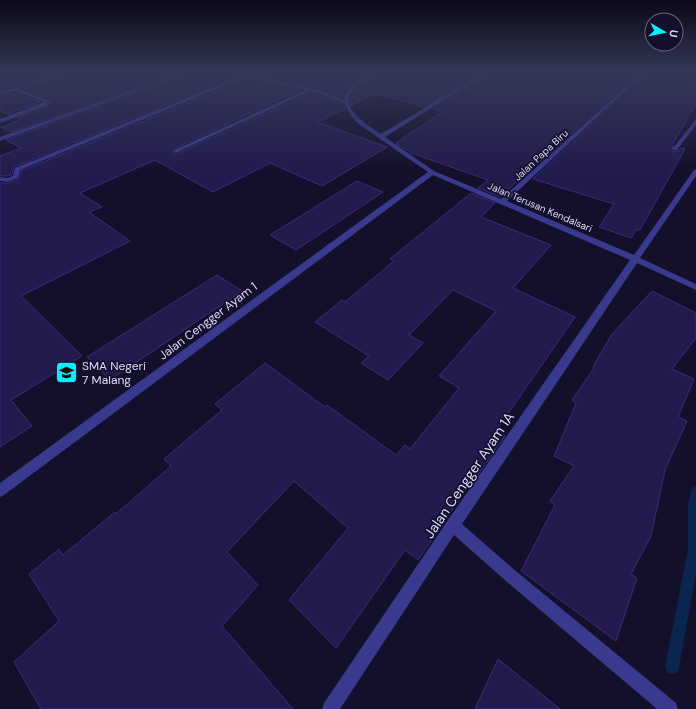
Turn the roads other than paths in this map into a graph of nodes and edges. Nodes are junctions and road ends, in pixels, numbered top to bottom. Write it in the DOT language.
graph roads {
  1 [pos="44,105"];
  2 [pos="97,105"];
  3 [pos="173,105"];
  4 [pos="277,105"];
  5 [pos="347,105"];
  6 [pos="433,105"];
  7 [pos="608,105"];
  8 [pos="0,121"];
  9 [pos="696,121"];
  10 [pos="381,137"];
  11 [pos="0,140"];
  12 [pos="675,149"];
  13 [pos="176,151"];
  14 [pos="696,171"];
  15 [pos="432,172"];
  16 [pos="0,179"];
  17 [pos="502,202"];
  18 [pos="635,259"];
  19 [pos="696,287"];
  20 [pos="0,491"];
  21 [pos="453,526"];
  22 [pos="330,709"];
  23 [pos="670,709"];
  1 -- 8 [label="street"];
  2 -- 11 [label="street"];
  3 -- 16 [label="street"];
  4 -- 13 [label="street"];
  5 -- 10 [label="street, Jalan Terusan Kendalsari"];
  6 -- 10 [label="street"];
  7 -- 17 [label="street, Jalan Papa Biru"];
  9 -- 12 [label="street"];
  10 -- 15 [label="street, Jalan Terusan Kendalsari"];
  14 -- 18 [label="street, Jalan Cengger Ayam 1A"];
  15 -- 17 [label="street, Jalan Terusan Kendalsari"];
  15 -- 20 [label="street, Jalan Cengger Ayam 1"];
  17 -- 18 [label="street, Jalan Terusan Kendalsari"];
  18 -- 19 [label="street, Jalan Terusan Kendalsari"];
  18 -- 21 [label="street, Jalan Cengger Ayam 1A"];
  21 -- 22 [label="street, Jalan Cengger Ayam 1A"];
  21 -- 23 [label="street"];
}
